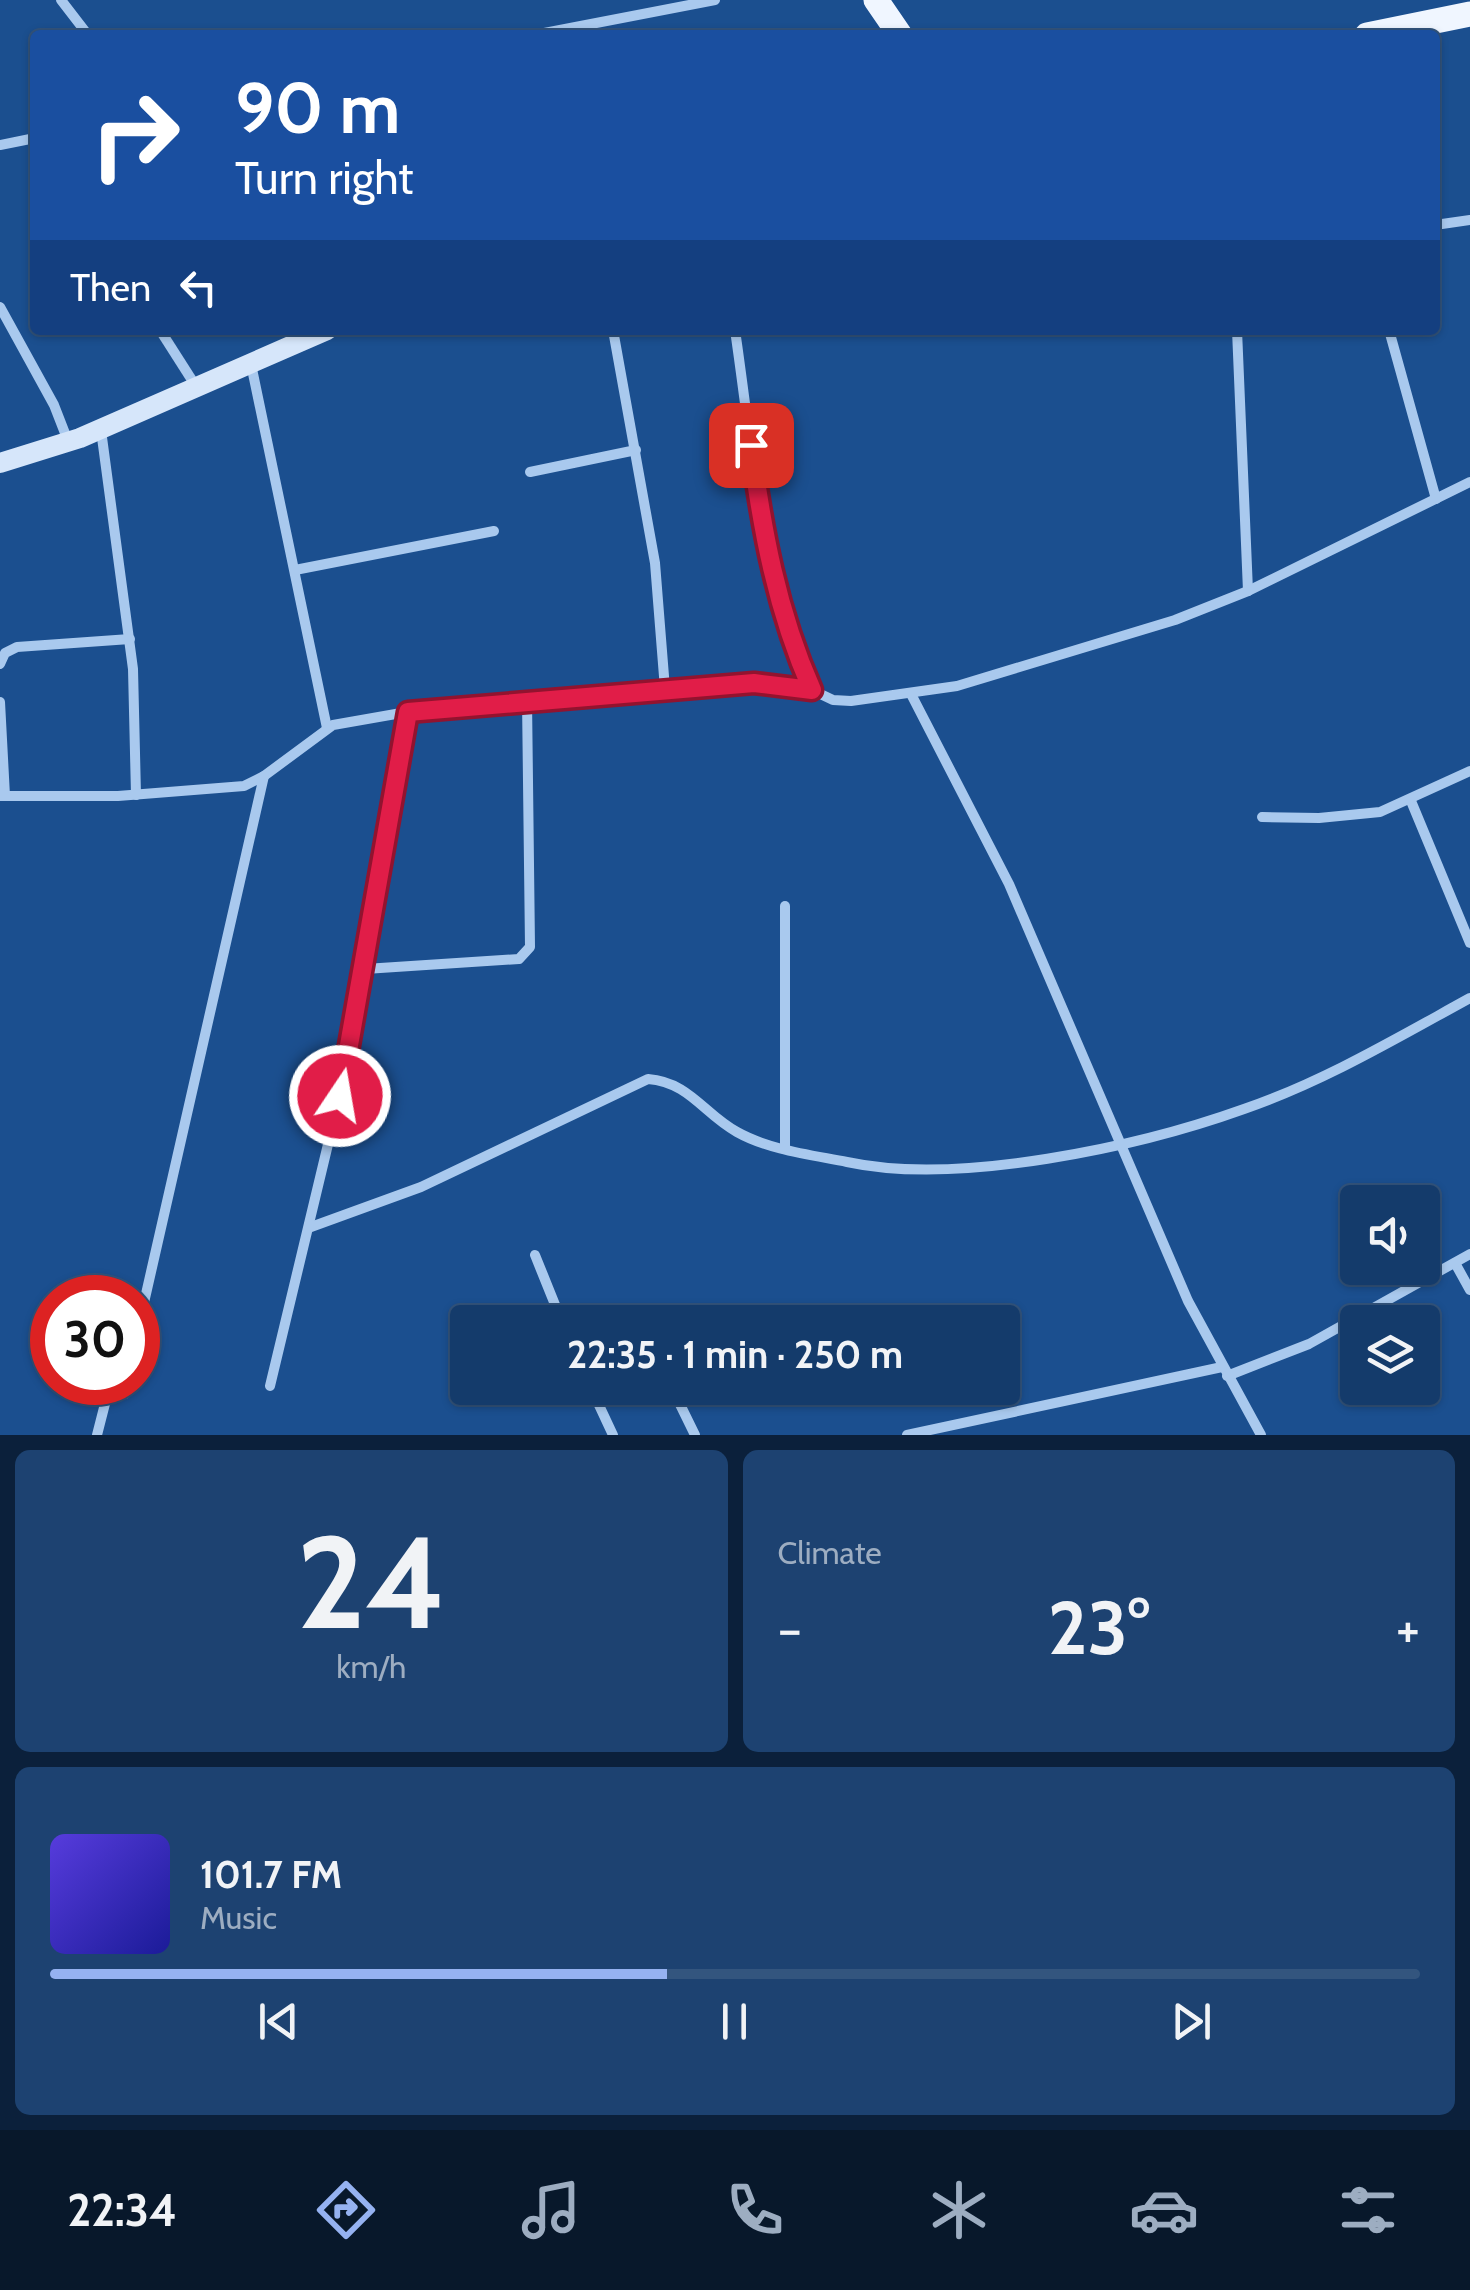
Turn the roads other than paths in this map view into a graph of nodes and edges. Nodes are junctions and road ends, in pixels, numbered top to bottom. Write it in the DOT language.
graph roads {
  1 [pos="60,0"];
  2 [pos="715,0"];
  3 [pos="876,0"];
  4 [pos="1470,14"];
  5 [pos="84,30"];
  6 [pos="560,30"];
  7 [pos="897,30"];
  8 [pos="1392,30"];
  9 [pos="30,139"];
  10 [pos="0,146"];
  11 [pos="1470,220"];
  12 [pos="1440,225"];
  13 [pos="0,307"];
  14 [pos="163,335"];
  15 [pos="308,335"];
  16 [pos="613,335"];
  17 [pos="736,335"];
  18 [pos="1237,335"];
  19 [pos="1390,335"];
  20 [pos="251,363"];
  21 [pos="197,389"];
  22 [pos="101,430"];
  23 [pos="68,442"];
  24 [pos="636,450"];
  25 [pos="0,463"];
  26 [pos="530,472"];
  27 [pos="1470,482"];
  28 [pos="1436,499"];
  29 [pos="494,531"];
  30 [pos="295,570"];
  31 [pos="1248,591"];
  32 [pos="130,639"];
  33 [pos="0,664"];
  34 [pos="665,689"];
  35 [pos="812,690"];
  36 [pos="911,694"];
  37 [pos="528,699"];
  38 [pos="0,702"];
  39 [pos="408,712"];
  40 [pos="327,728"];
  41 [pos="1470,771"];
  42 [pos="264,776"];
  43 [pos="136,795"];
  44 [pos="2,796"];
  45 [pos="1411,800"];
  46 [pos="1262,817"];
  47 [pos="785,906"];
  48 [pos="1470,943"];
  49 [pos="364,969"];
  50 [pos="1470,998"];
  51 [pos="1123,1142"];
  52 [pos="785,1148"];
  53 [pos="311,1227"];
  54 [pos="1470,1254"];
  55 [pos="535,1255"];
  56 [pos="1455,1263"];
  57 [pos="151,1275"];
  58 [pos="1470,1290"];
  59 [pos="555,1305"];
  60 [pos="1225,1371"];
  61 [pos="270,1386"];
  62 [pos="105,1405"];
  63 [pos="599,1405"];
  64 [pos="680,1405"];
  65 [pos="97,1435"];
  66 [pos="613,1435"];
  67 [pos="695,1435"];
  68 [pos="907,1435"];
  69 [pos="1261,1435"];
  1 -- 5 [label="street"];
  2 -- 6 [label="street"];
  3 -- 7 [label="main road"];
  4 -- 8 [label="main road"];
  9 -- 10 [label="street"];
  11 -- 12 [label="street"];
  13 -- 23 [label="street"];
  14 -- 21 [label="street"];
  15 -- 20 [label="main road"];
  16 -- 24 [label="street"];
  17 -- 35 [label="street"];
  18 -- 31 [label="street"];
  19 -- 28 [label="street"];
  20 -- 21 [label="main road"];
  20 -- 30 [label="street"];
  21 -- 22 [label="main road"];
  22 -- 23 [label="main road"];
  22 -- 32 [label="street"];
  23 -- 25 [label="main road"];
  24 -- 26 [label="street"];
  24 -- 34 [label="street"];
  27 -- 28 [label="street"];
  28 -- 31 [label="street"];
  29 -- 30 [label="street"];
  30 -- 40 [label="street"];
  31 -- 36 [label="street"];
  32 -- 33 [label="street"];
  32 -- 43 [label="street"];
  34 -- 35 [label="street"];
  34 -- 37 [label="street"];
  35 -- 36 [label="street"];
  36 -- 51 [label="street"];
  37 -- 39 [label="street"];
  37 -- 49 [label="street"];
  38 -- 44 [label="street"];
  39 -- 40 [label="street"];
  39 -- 49 [label="street"];
  40 -- 42 [label="street"];
  41 -- 45 [label="street"];
  42 -- 43 [label="street"];
  42 -- 57 [label="street"];
  43 -- 44 [label="street"];
  45 -- 46 [label="street"];
  45 -- 48 [label="street"];
  47 -- 52 [label="street"];
  49 -- 53 [label="street"];
  50 -- 51 [label="street"];
  51 -- 52 [label="street"];
  51 -- 60 [label="street"];
  52 -- 53 [label="street"];
  53 -- 61 [label="street"];
  54 -- 56 [label="street"];
  55 -- 59 [label="street"];
  56 -- 58 [label="street"];
  56 -- 60 [label="street"];
  60 -- 68 [label="street"];
  60 -- 69 [label="street"];
  62 -- 65 [label="street"];
  63 -- 66 [label="street"];
  64 -- 67 [label="street"];
}
